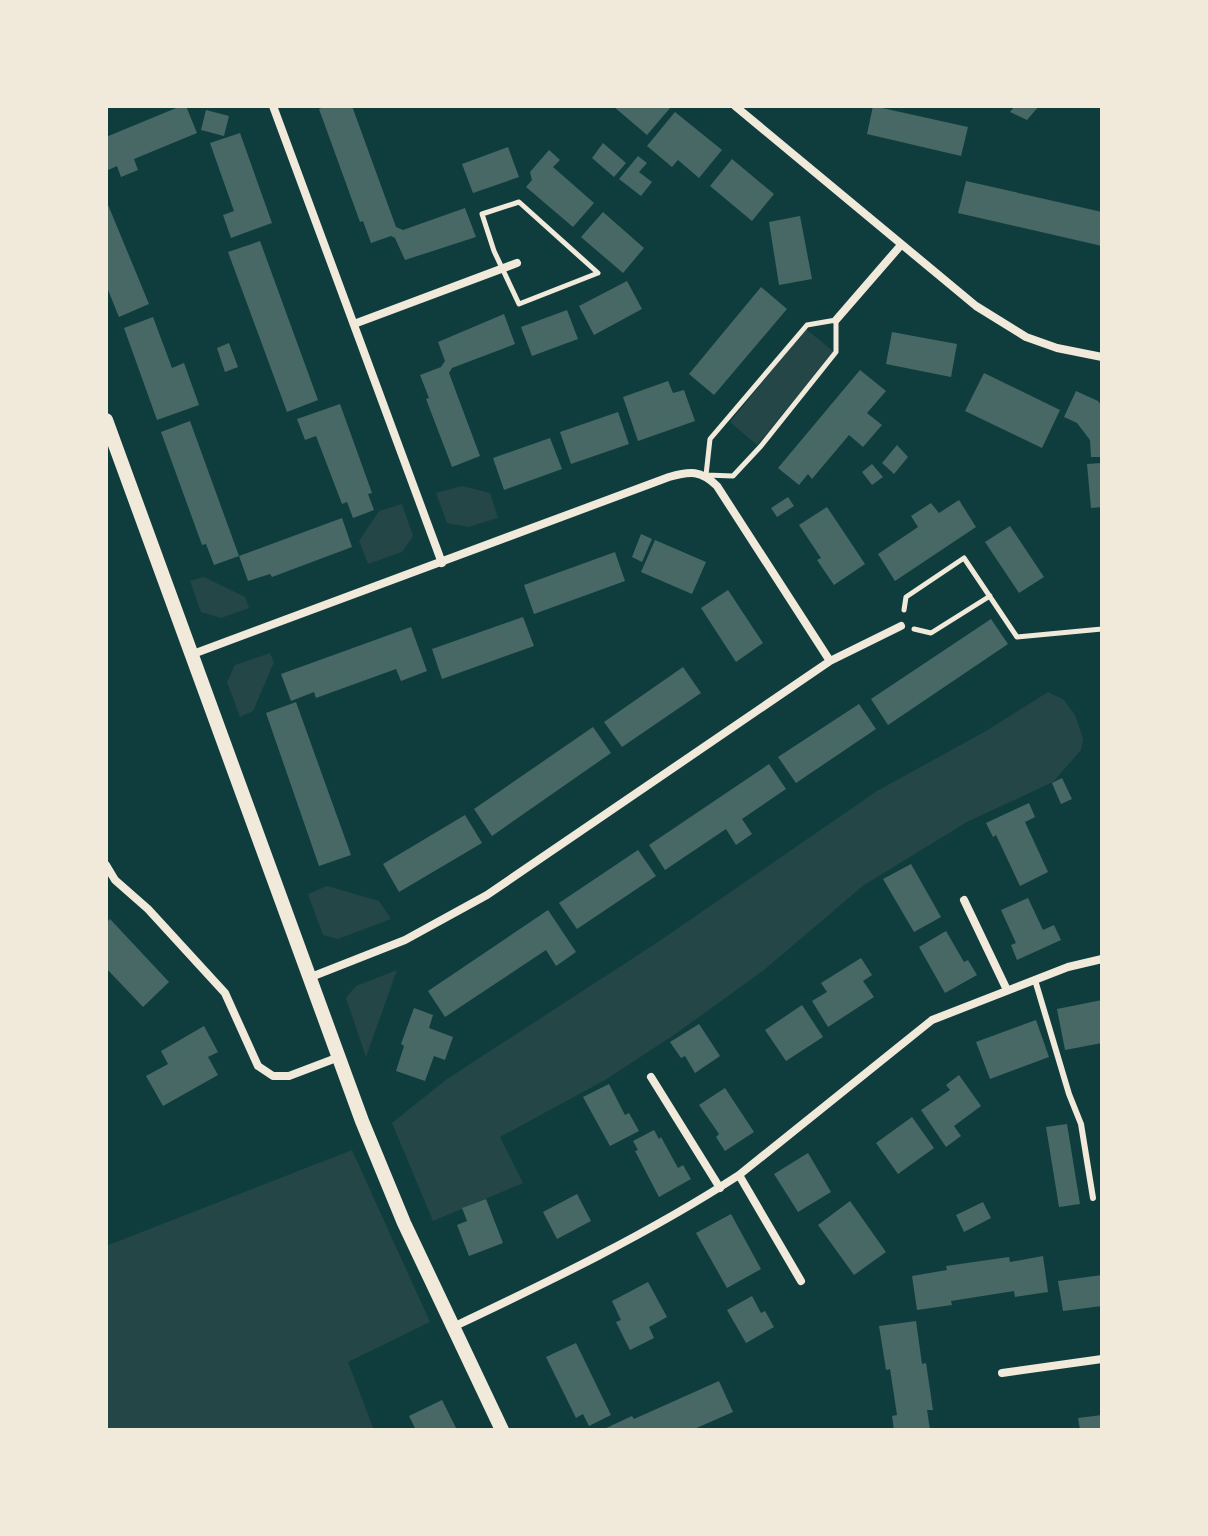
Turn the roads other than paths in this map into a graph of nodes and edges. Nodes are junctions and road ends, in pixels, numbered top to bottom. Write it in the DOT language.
graph roads {
  1 [pos="273,106"];
  2 [pos="735,106"];
  3 [pos="901,245"];
  4 [pos="517,263"];
  5 [pos="836,320"];
  6 [pos="354,324"];
  7 [pos="1102,357"];
  8 [pos="106,420"];
  9 [pos="442,563"];
  10 [pos="901,626"];
  11 [pos="193,654"];
  12 [pos="830,661"];
  13 [pos="106,865"];
  14 [pos="111,880"];
  15 [pos="964,900"];
  16 [pos="1102,959"];
  17 [pos="311,977"];
  18 [pos="1035,980"];
  19 [pos="1007,990"];
  20 [pos="339,1057"];
  21 [pos="651,1077"];
  22 [pos="739,1175"];
  23 [pos="720,1188"];
  24 [pos="1093,1198"];
  25 [pos="801,1281"];
  26 [pos="453,1327"];
  27 [pos="1102,1359"];
  28 [pos="1002,1373"];
  29 [pos="502,1430"];
  1 -- 6 [label="street"];
  2 -- 3 [label="street"];
  3 -- 5 [label="street"];
  3 -- 7 [label="street"];
  4 -- 6 [label="street"];
  6 -- 9 [label="street"];
  8 -- 11 [label="street"];
  9 -- 11 [label="street"];
  9 -- 12 [label="street"];
  10 -- 12 [label="street"];
  11 -- 17 [label="street"];
  12 -- 17 [label="street"];
  13 -- 14 [label="street"];
  14 -- 20 [label="street"];
  15 -- 19 [label="street"];
  16 -- 18 [label="street"];
  17 -- 20 [label="street"];
  18 -- 19 [label="street"];
  18 -- 24 [label="lane"];
  19 -- 22 [label="street"];
  20 -- 26 [label="street"];
  21 -- 23 [label="street"];
  22 -- 23 [label="street"];
  22 -- 25 [label="street"];
  23 -- 26 [label="street"];
  26 -- 29 [label="street"];
  27 -- 28 [label="street"];
}
